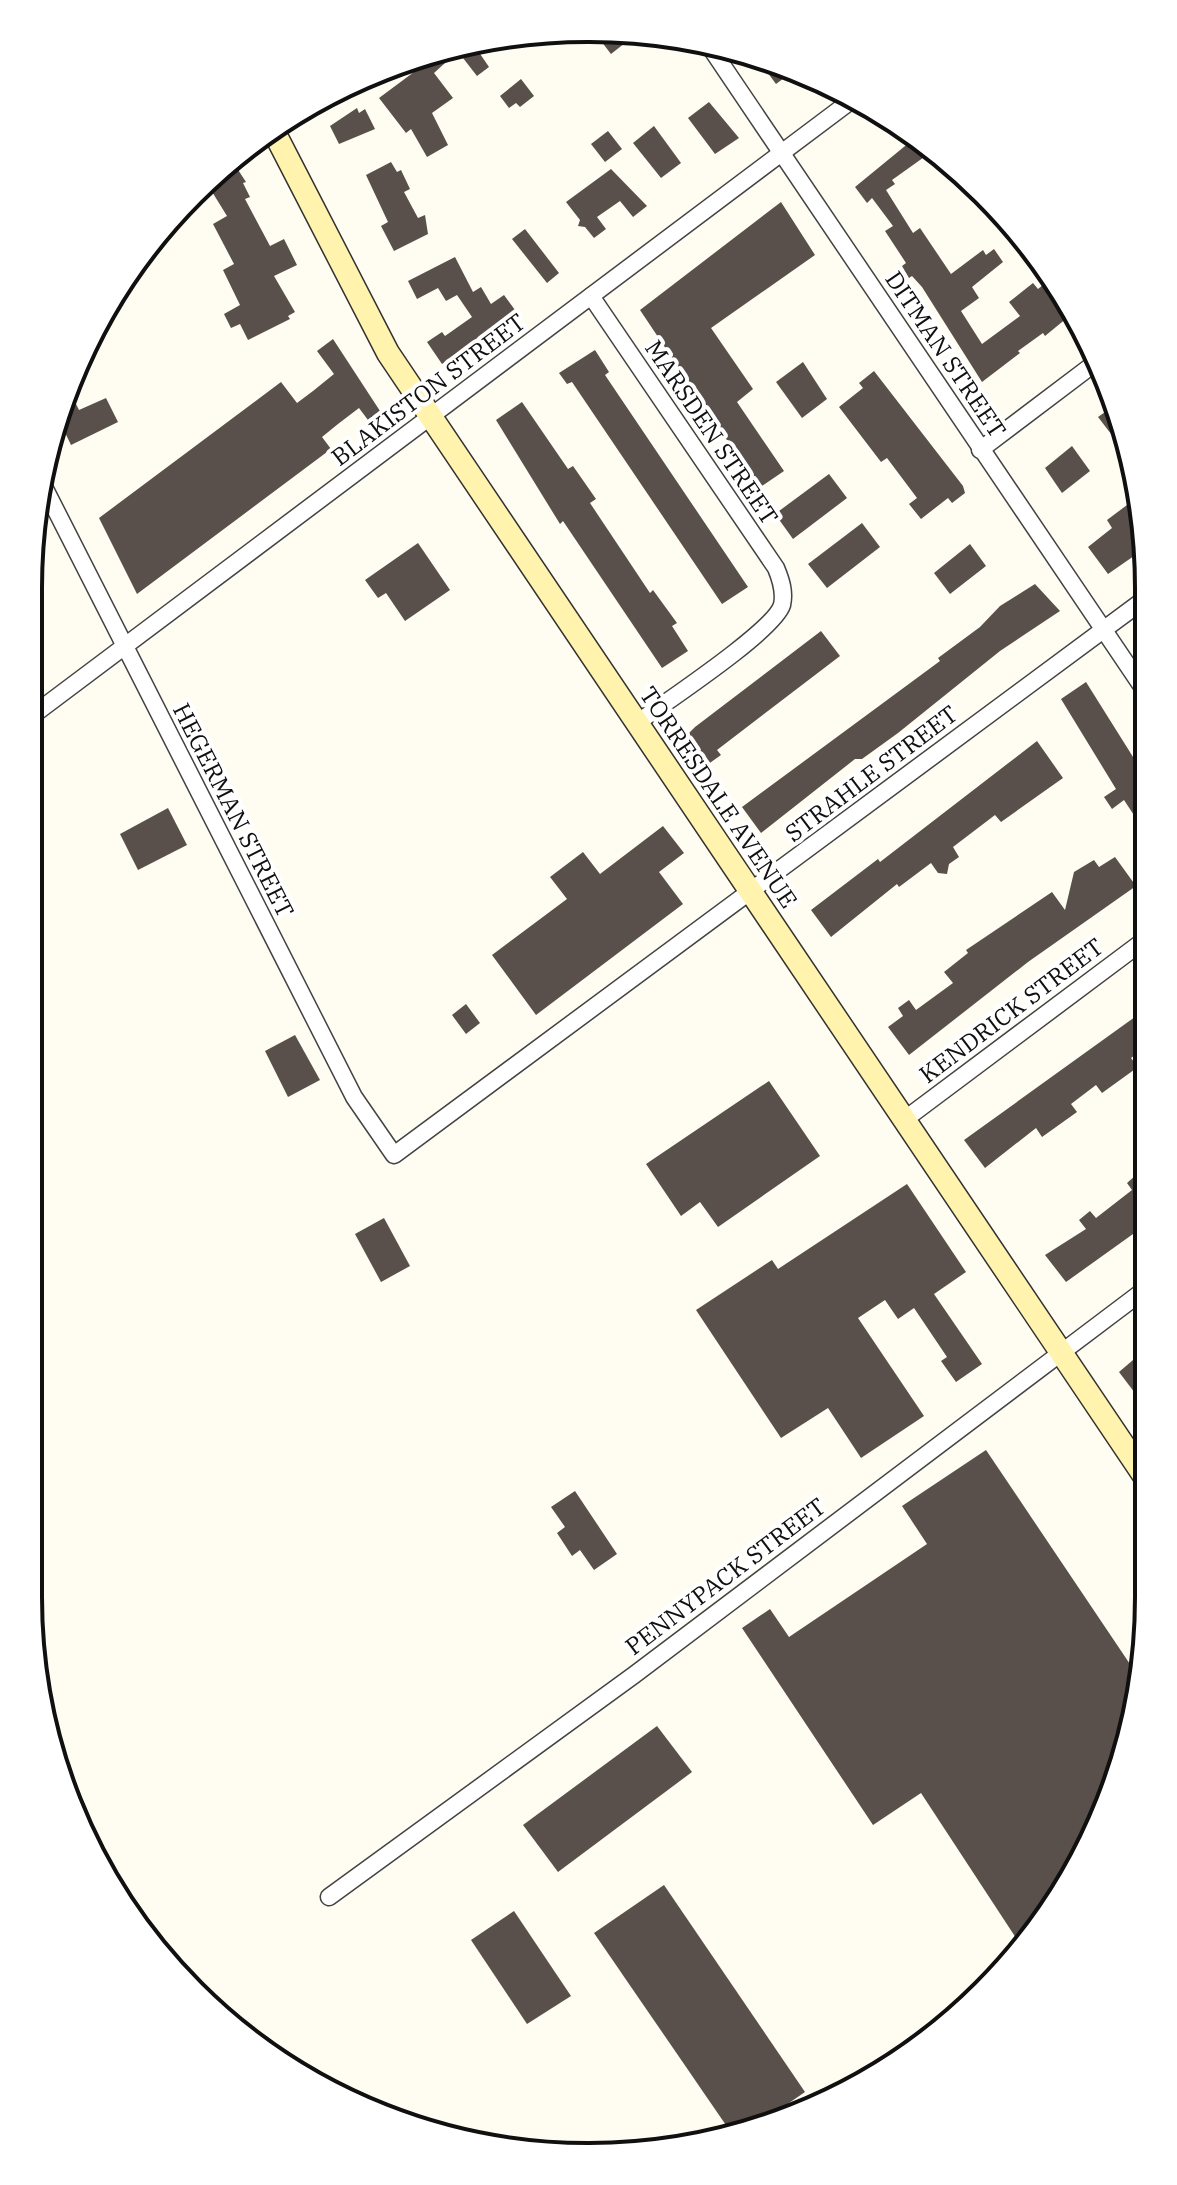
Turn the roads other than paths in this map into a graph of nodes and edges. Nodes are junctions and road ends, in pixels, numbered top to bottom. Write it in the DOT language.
graph roads {
  1 [pos="718,58"];
  2 [pos="844,106"];
  3 [pos="278,139"];
  4 [pos="782,153"];
  5 [pos="591,296"];
  6 [pos="1088,368"];
  7 [pos="433,417"];
  8 [pos="980,450"];
  9 [pos="50,499"];
  10 [pos="1135,606"];
  11 [pos="1103,630"];
  12 [pos="125,647"];
  13 [pos="1135,676"];
  14 [pos="42,708"];
  15 [pos="637,723"];
  16 [pos="750,891"];
  17 [pos="1135,947"];
  18 [pos="904,1120"];
  19 [pos="394,1155"];
  20 [pos="1135,1297"];
  21 [pos="1060,1353"];
  22 [pos="1135,1462"];
  23 [pos="329,1897"];
  1 -- 4 [label="street, DITMAN STREET"];
  2 -- 4 [label="street, BLAKISTON STREET"];
  3 -- 7 [label="street, TORRESDALE AVENUE"];
  4 -- 5 [label="street, BLAKISTON STREET"];
  4 -- 8 [label="street, DITMAN STREET"];
  5 -- 7 [label="street, BLAKISTON STREET"];
  5 -- 15 [label="street, MARSDEN STREET"];
  6 -- 8 [label="street"];
  7 -- 12 [label="street, BLAKISTON STREET"];
  7 -- 15 [label="street, TORRESDALE AVENUE"];
  8 -- 11 [label="street, DITMAN STREET"];
  9 -- 12 [label="street, HEGERMAN STREET"];
  10 -- 11 [label="street, STRAHLE STREET"];
  11 -- 13 [label="street, DITMAN STREET"];
  11 -- 16 [label="street, STRAHLE STREET"];
  12 -- 14 [label="street, BLAKISTON STREET"];
  12 -- 19 [label="street, HEGERMAN STREET"];
  15 -- 16 [label="street, TORRESDALE AVENUE"];
  16 -- 18 [label="street, TORRESDALE AVENUE"];
  16 -- 19 [label="street, STRAHLE STREET"];
  17 -- 18 [label="street, KENDRICK STREET"];
  18 -- 21 [label="street, TORRESDALE AVENUE"];
  20 -- 21 [label="street, PENNYPACK STREET"];
  21 -- 22 [label="street, TORRESDALE AVENUE"];
  21 -- 23 [label="street, PENNYPACK STREET"];
}
